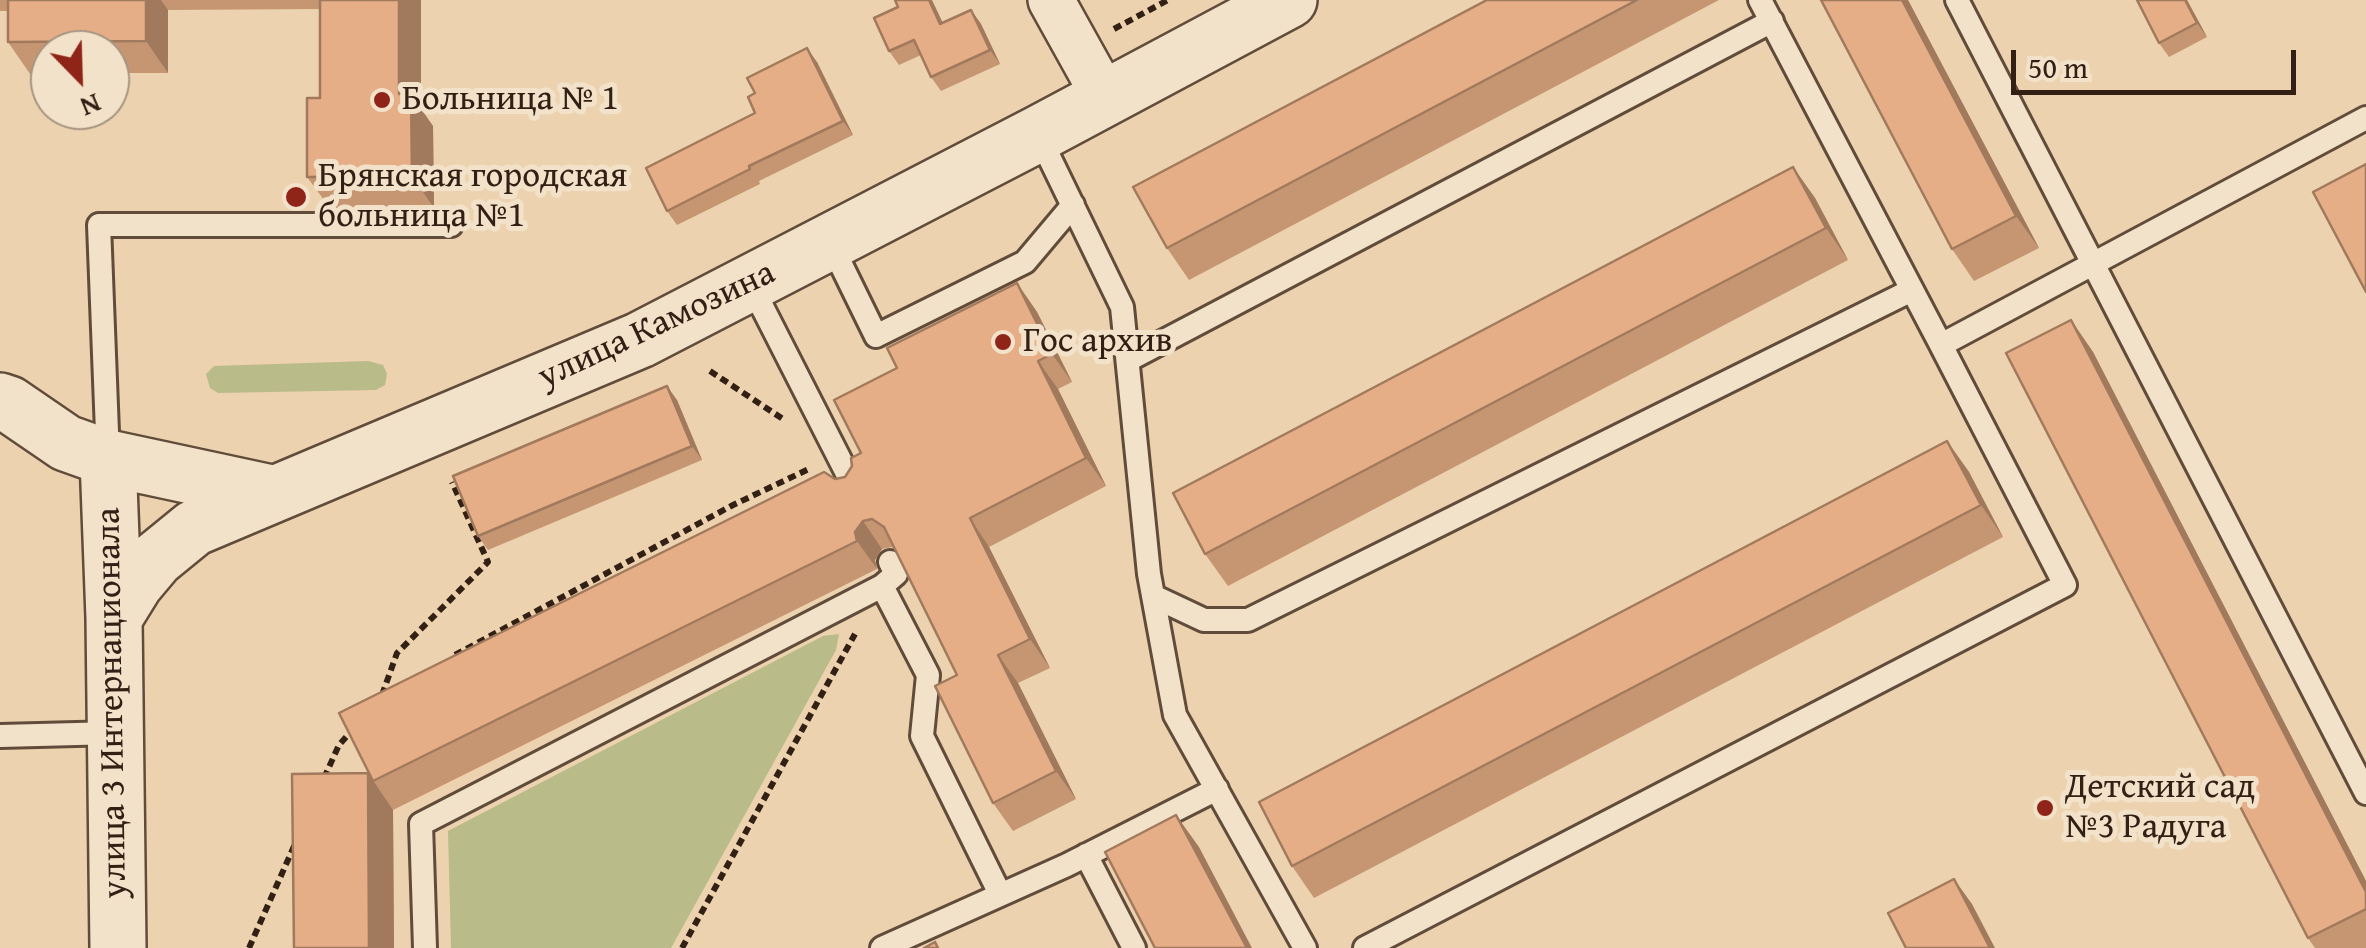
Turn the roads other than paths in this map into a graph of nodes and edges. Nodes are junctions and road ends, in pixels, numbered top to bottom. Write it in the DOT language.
graph roads {
  1 [pos="1051,0"];
  2 [pos="1289,0"];
  3 [pos="1760,0"];
  4 [pos="1957,0"];
  5 [pos="1772,21"];
  6 [pos="1106,98"];
  7 [pos="2366,118"];
  8 [pos="1038,134"];
  9 [pos="1072,205"];
  10 [pos="451,224"];
  11 [pos="830,242"];
  12 [pos="2095,265"];
  13 [pos="750,282"];
  14 [pos="1912,290"];
  15 [pos="1941,346"];
  16 [pos="1128,360"];
  17 [pos="0,402"];
  18 [pos="108,458"];
  19 [pos="272,493"];
  20 [pos="857,493"];
  21 [pos="890,562"];
  22 [pos="882,586"];
  23 [pos="1153,596"];
  24 [pos="114,618"];
  25 [pos="115,733"];
  26 [pos="0,736"];
  27 [pos="1217,789"];
  28 [pos="2366,793"];
  29 [pos="1086,856"];
  30 [pos="1000,894"];
  31 [pos="118,948"];
  32 [pos="425,948"];
  33 [pos="882,948"];
  34 [pos="1134,948"];
  35 [pos="1305,948"];
  36 [pos="1365,948"];
  1 -- 6 [label="street"];
  2 -- 6 [label="street, улица Камозина"];
  3 -- 5 [label="lane"];
  4 -- 12 [label="lane"];
  5 -- 14 [label="lane"];
  5 -- 16 [label="lane"];
  6 -- 8 [label="street, улица Камозина"];
  7 -- 12 [label="lane"];
  8 -- 9 [label="lane"];
  8 -- 11 [label="street, улица Камозина"];
  9 -- 11 [label="lane"];
  9 -- 16 [label="lane"];
  10 -- 18 [label="lane"];
  11 -- 13 [label="street, улица Камозина"];
  12 -- 15 [label="lane"];
  12 -- 28 [label="lane"];
  13 -- 19 [label="street, улица Камозина"];
  13 -- 20 [label="lane"];
  14 -- 15 [label="lane"];
  14 -- 23 [label="lane"];
  15 -- 36 [label="lane"];
  16 -- 23 [label="lane"];
  17 -- 18 [label="street"];
  18 -- 19 [label="street"];
  18 -- 24 [label="street, улица 3 Интернационала"];
  19 -- 24 [label="street, улица Камозина"];
  21 -- 22 [label="lane"];
  22 -- 30 [label="lane"];
  22 -- 32 [label="lane"];
  23 -- 27 [label="lane"];
  24 -- 25 [label="street, улица 3 Интернационала"];
  25 -- 26 [label="lane"];
  25 -- 31 [label="street, улица 3 Интернационала"];
  27 -- 29 [label="lane"];
  27 -- 35 [label="lane"];
  29 -- 30 [label="lane"];
  29 -- 34 [label="lane"];
  30 -- 33 [label="lane"];
}
